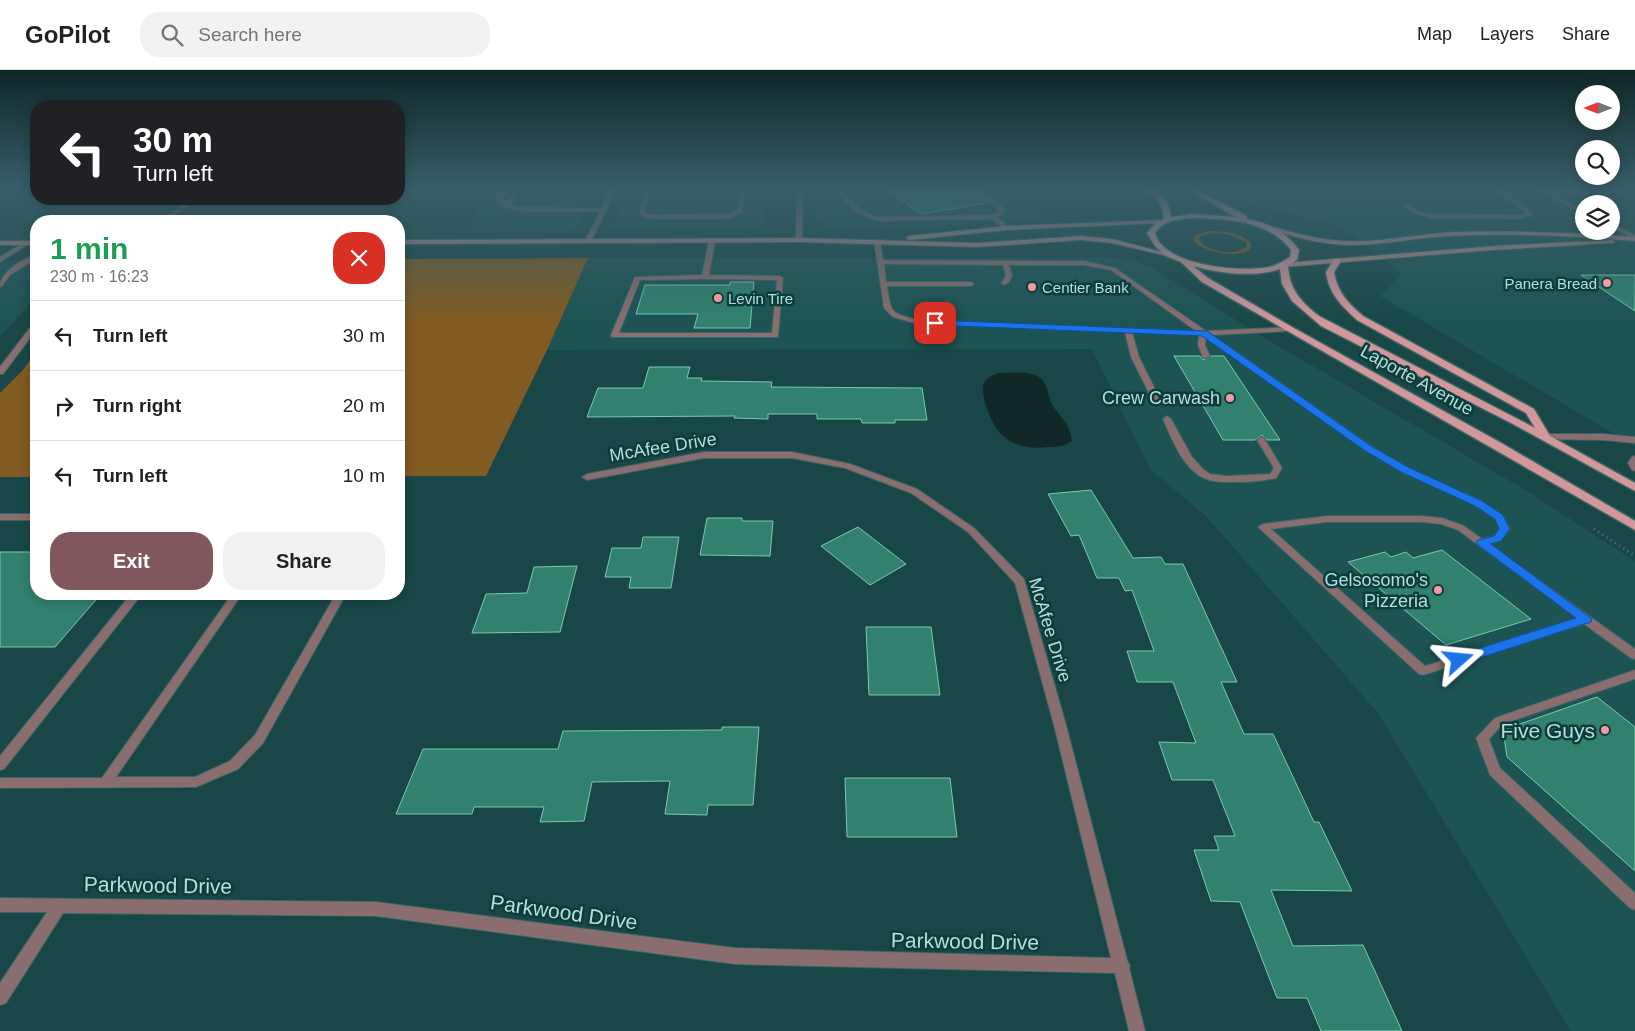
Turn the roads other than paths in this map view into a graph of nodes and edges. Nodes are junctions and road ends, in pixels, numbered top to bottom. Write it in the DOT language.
graph roads {
  1 [pos="592,233"];
  2 [pos="799,233"];
  3 [pos="959,233"];
  4 [pos="1151,233"];
  5 [pos="1274,233"];
  6 [pos="1286,233"];
  7 [pos="1635,238"];
  8 [pos="712,240"];
  9 [pos="799,240"];
  10 [pos="588,241"];
  11 [pos="877,241"];
  12 [pos="405,242"];
  13 [pos="0,243"];
  14 [pos="27,243"];
  15 [pos="1171,255"];
  16 [pos="0,260"];
  17 [pos="30,260"];
  18 [pos="1184,261"];
  19 [pos="1337,261"];
  20 [pos="881,262"];
  21 [pos="1005,262"];
  22 [pos="1284,265"];
  23 [pos="0,274"];
  24 [pos="8,274"];
  25 [pos="706,278"];
  26 [pos="1004,283"];
  27 [pos="884,284"];
  28 [pos="971,284"];
  29 [pos="0,285"];
  30 [pos="1289,329"];
  31 [pos="1128,330"];
  32 [pos="1204,333"];
  33 [pos="30,334"];
  34 [pos="1206,356"];
  35 [pos="0,372"];
  36 [pos="1158,403"];
  37 [pos="1167,419"];
  38 [pos="1546,438"];
  39 [pos="1261,440"];
  40 [pos="1635,440"];
  41 [pos="1635,459"];
  42 [pos="1635,468"];
  43 [pos="587,477"];
  44 [pos="1635,488"];
  45 [pos="0,517"];
  46 [pos="30,517"];
  47 [pos="1635,526"];
  48 [pos="1482,542"];
  49 [pos="132,600"];
  50 [pos="233,600"];
  51 [pos="338,600"];
  52 [pos="1586,619"];
  53 [pos="1635,655"];
  54 [pos="1635,674"];
  55 [pos="0,764"];
  56 [pos="0,783"];
  57 [pos="105,783"];
  58 [pos="1635,903"];
  59 [pos="0,905"];
  60 [pos="60,906"];
  61 [pos="1122,966"];
  62 [pos="0,997"];
  63 [pos="1137,1031"];
  1 -- 10 [label="street"];
  2 -- 9 [label="street"];
  3 -- 11 [label="street"];
  4 -- 15 [label="main road"];
  5 -- 22 [label="main road"];
  6 -- 7 [label="street"];
  7 -- 19 [label="street"];
  8 -- 9 [label="street"];
  8 -- 10 [label="street"];
  8 -- 25 [label="street"];
  9 -- 11 [label="street"];
  10 -- 12 [label="street"];
  11 -- 15 [label="street"];
  11 -- 20 [label="street"];
  13 -- 14 [label="street"];
  14 -- 16 [label="street"];
  15 -- 18 [label="main road"];
  17 -- 24 [label="street"];
  18 -- 22 [label="main road"];
  18 -- 30 [label="main road, Laporte Avenue"];
  19 -- 22 [label="street"];
  19 -- 38 [label="main road"];
  20 -- 21 [label="street"];
  20 -- 27 [label="street"];
  21 -- 26 [label="street"];
  21 -- 32 [label="street"];
  22 -- 38 [label="main road, Laporte Avenue"];
  23 -- 24 [label="street"];
  24 -- 29 [label="street"];
  25 -- 25 [label="street"];
  27 -- 28 [label="street"];
  27 -- 31 [label="street"];
  30 -- 32 [label="street"];
  30 -- 47 [label="main road, Laporte Avenue"];
  31 -- 32 [label="street"];
  31 -- 36 [label="street"];
  32 -- 34 [label="street"];
  32 -- 48 [label="street"];
  33 -- 35 [label="street"];
  37 -- 39 [label="street"];
  38 -- 40 [label="street"];
  38 -- 44 [label="main road, Laporte Avenue"];
  41 -- 42 [label="street"];
  43 -- 61 [label="street, McAfee Drive"];
  45 -- 46 [label="street"];
  48 -- 52 [label="street"];
  48 -- 52 [label="street"];
  49 -- 55 [label="street"];
  50 -- 57 [label="street"];
  51 -- 57 [label="street"];
  52 -- 53 [label="street"];
  54 -- 58 [label="street"];
  56 -- 57 [label="street"];
  59 -- 60 [label="street, Parkwood Drive"];
  60 -- 61 [label="street, Parkwood Drive"];
  60 -- 62 [label="street"];
  61 -- 63 [label="street, McAfee Drive"];
}
